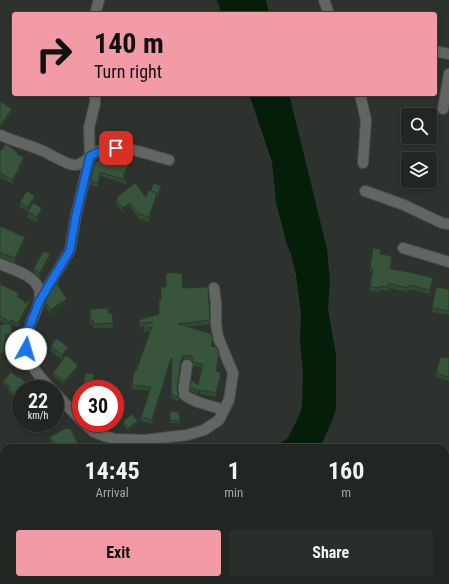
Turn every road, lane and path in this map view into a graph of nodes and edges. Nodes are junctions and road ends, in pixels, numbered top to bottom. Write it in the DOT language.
graph roads {
  1 [pos="99,0"];
  2 [pos="324,0"];
  3 [pos="96,12"];
  4 [pos="328,12"];
  5 [pos="437,51"];
  6 [pos="449,54"];
  7 [pos="449,74"];
  8 [pos="95,96"];
  9 [pos="360,96"];
  10 [pos="444,109"];
  11 [pos="0,135"];
  12 [pos="90,156"];
  13 [pos="169,160"];
  14 [pos="363,162"];
  15 [pos="365,191"];
  16 [pos="449,224"];
  17 [pos="403,248"];
  18 [pos="449,262"];
  19 [pos="0,264"];
  20 [pos="214,288"];
  21 [pos="39,302"];
  22 [pos="187,365"];
  23 [pos="43,380"];
  24 [pos="64,402"];
  25 [pos="224,410"];
  26 [pos="72,411"];
  27 [pos="94,432"];
  1 -- 3 [label="street"];
  2 -- 4 [label="street"];
  5 -- 6 [label="street"];
  7 -- 10 [label="street"];
  8 -- 12 [label="street"];
  9 -- 14 [label="street"];
  11 -- 12 [label="street"];
  12 -- 13 [label="street"];
  12 -- 21 [label="street"];
  15 -- 16 [label="street"];
  17 -- 18 [label="street"];
  19 -- 21 [label="street"];
  20 -- 25 [label="street"];
  21 -- 23 [label="street"];
  22 -- 25 [label="street"];
  24 -- 26 [label="street"];
  25 -- 27 [label="street"];
}
